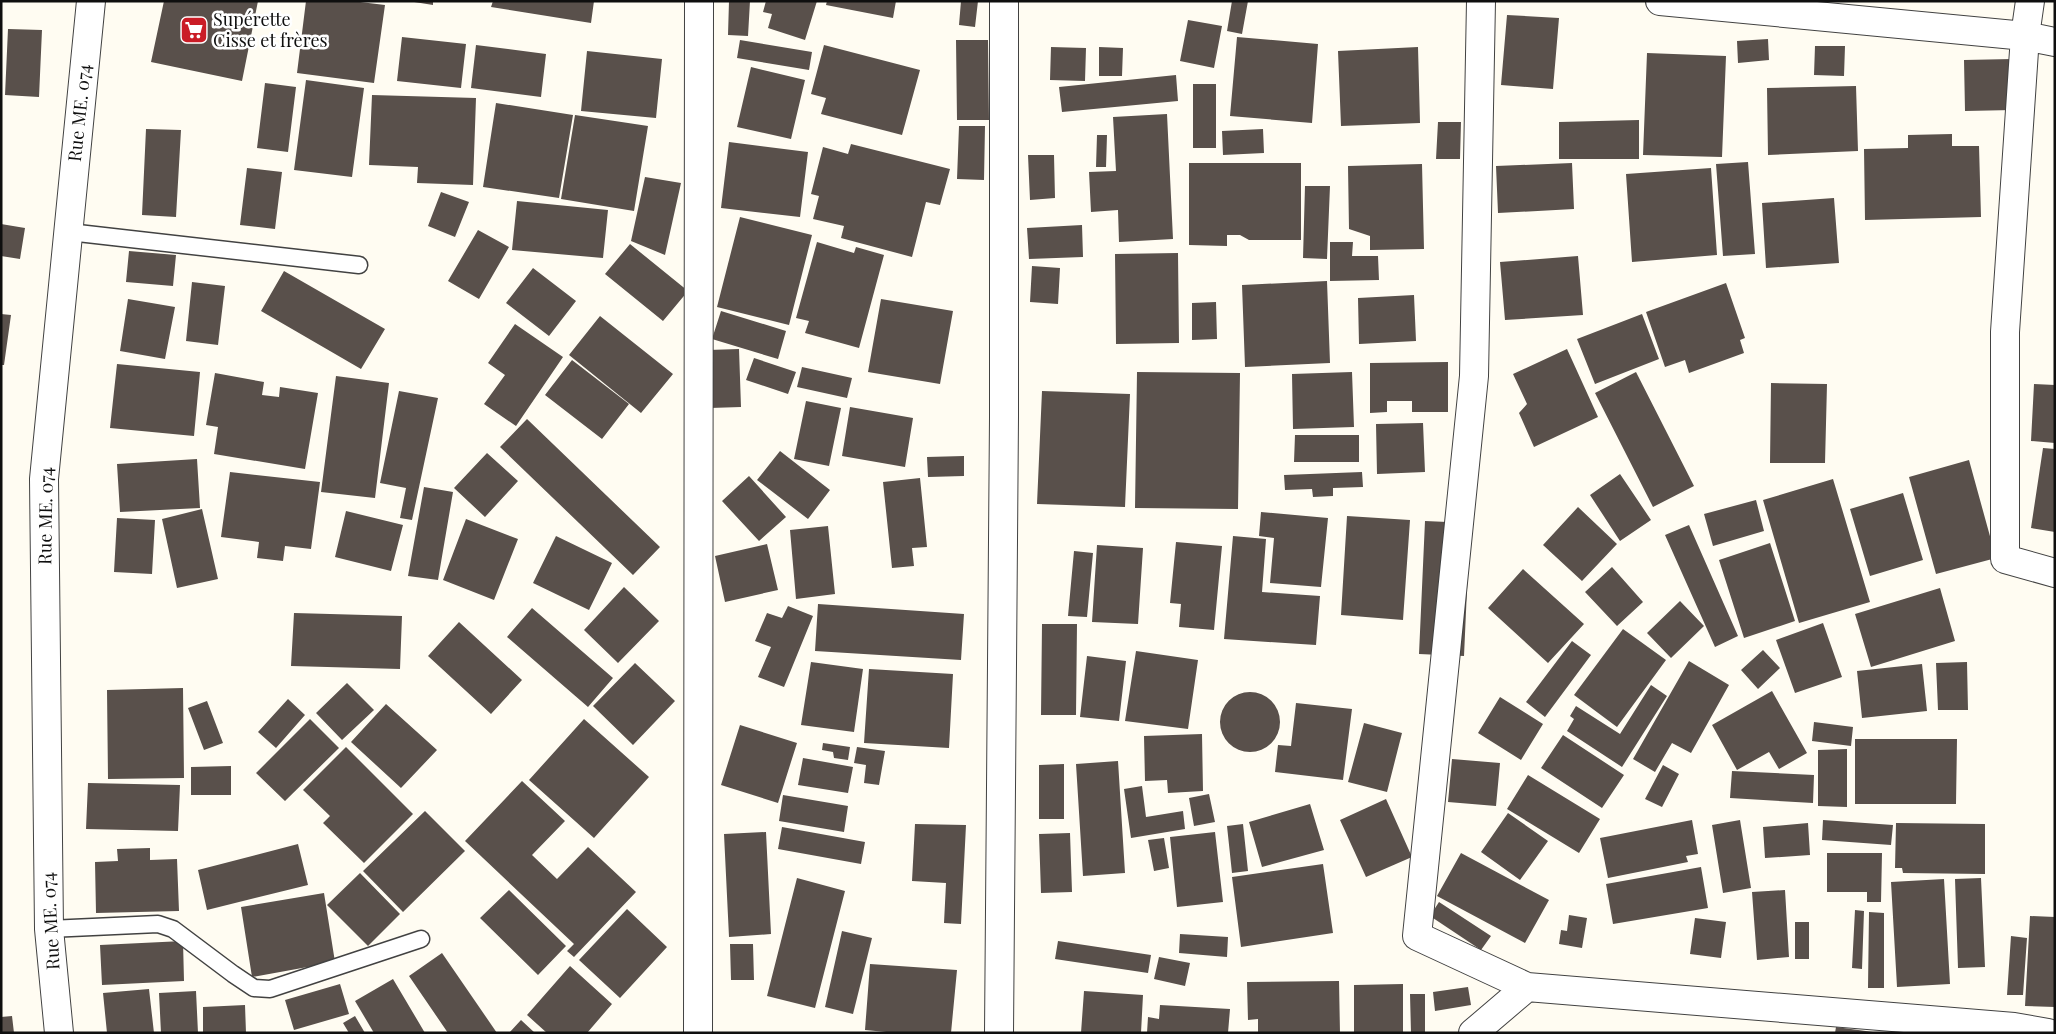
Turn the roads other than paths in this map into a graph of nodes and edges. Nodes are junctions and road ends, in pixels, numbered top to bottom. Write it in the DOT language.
graph roads {
  1 [pos="91,1"];
  2 [pos="699,1"];
  3 [pos="1004,1"];
  4 [pos="1481,1"];
  5 [pos="1660,1"];
  6 [pos="2030,1"];
  7 [pos="2025,36"];
  8 [pos="2055,42"];
  9 [pos="69,232"];
  10 [pos="359,265"];
  11 [pos="2055,573"];
  12 [pos="49,929"];
  13 [pos="421,939"];
  14 [pos="1528,987"];
  15 [pos="2014,1030"];
  16 [pos="59,1033"];
  17 [pos="698,1033"];
  18 [pos="999,1033"];
  19 [pos="1473,1033"];
  20 [pos="2048,1033"];
  1 -- 9 [label="street, Rue ME. 074"];
  2 -- 17 [label="street"];
  3 -- 18 [label="street"];
  4 -- 14 [label="street"];
  5 -- 7 [label="street"];
  6 -- 7 [label="street"];
  7 -- 8 [label="street"];
  7 -- 11 [label="street"];
  9 -- 10 [label="lane"];
  9 -- 12 [label="street, Rue ME. 074"];
  12 -- 13 [label="lane"];
  12 -- 16 [label="street, Rue ME. 074"];
  14 -- 15 [label="street"];
  14 -- 19 [label="street"];
  15 -- 20 [label="street"];
}
